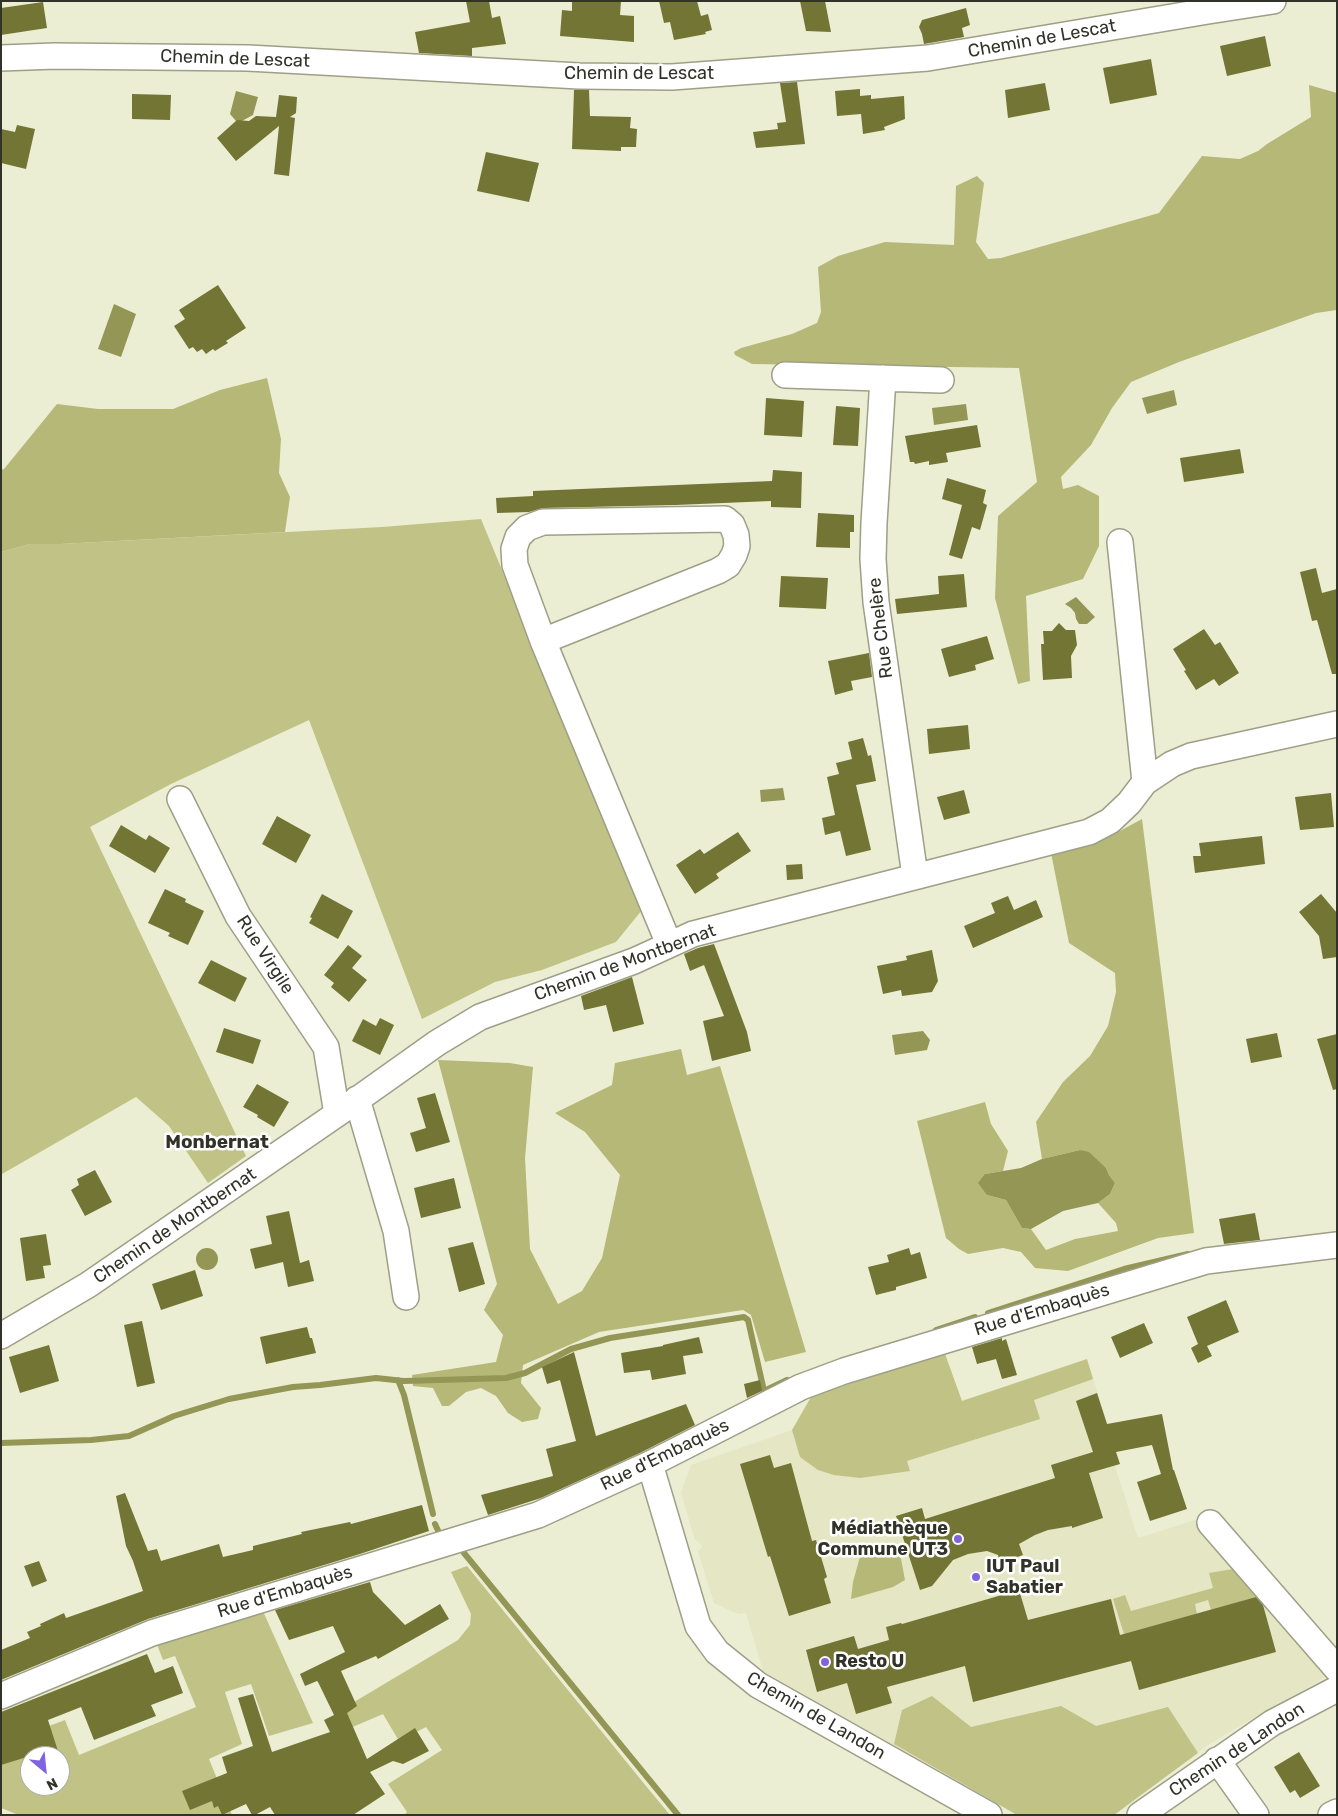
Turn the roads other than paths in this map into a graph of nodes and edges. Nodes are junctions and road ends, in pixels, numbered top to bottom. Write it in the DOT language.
graph roads {
  1 [pos="1273,1"];
  2 [pos="1,58"];
  3 [pos="785,375"];
  4 [pos="882,378"];
  5 [pos="941,380"];
  6 [pos="1120,542"];
  7 [pos="543,641"];
  8 [pos="1337,724"];
  9 [pos="1145,782"];
  10 [pos="180,799"];
  11 [pos="915,876"];
  12 [pos="670,944"];
  13 [pos="358,1098"];
  14 [pos="337,1114"];
  15 [pos="1337,1245"];
  16 [pos="406,1297"];
  17 [pos="1,1336"];
  18 [pos="650,1464"];
  19 [pos="1210,1523"];
  20 [pos="1337,1669"];
  21 [pos="1337,1689"];
  22 [pos="1,1696"];
  23 [pos="1217,1760"];
  24 [pos="1337,1812"];
  25 [pos="989,1815"];
  26 [pos="1140,1815"];
  27 [pos="1256,1815"];
  28 [pos="1331,1815"];
  1 -- 2 [label="street, Chemin de Lescat"];
  3 -- 4 [label="street"];
  4 -- 5 [label="street"];
  4 -- 11 [label="street, Rue Chelère"];
  6 -- 9 [label="street"];
  7 -- 7 [label="street"];
  7 -- 12 [label="street"];
  8 -- 9 [label="street, Chemin de Montbernat"];
  9 -- 11 [label="street, Chemin de Montbernat"];
  10 -- 14 [label="street, Rue Virgile"];
  11 -- 12 [label="street, Chemin de Montbernat"];
  12 -- 13 [label="street, Chemin de Montbernat"];
  13 -- 14 [label="street, Chemin de Montbernat"];
  13 -- 16 [label="street"];
  14 -- 17 [label="street, Chemin de Montbernat"];
  15 -- 18 [label="street, Rue d'Embaquès"];
  18 -- 22 [label="street, Rue d'Embaquès"];
  18 -- 25 [label="street, Chemin de Landon"];
  19 -- 20 [label="street"];
  21 -- 23 [label="street, Chemin de Landon"];
  23 -- 26 [label="street, Chemin de Landon"];
  23 -- 27 [label="street"];
  24 -- 28 [label="street"];
}
